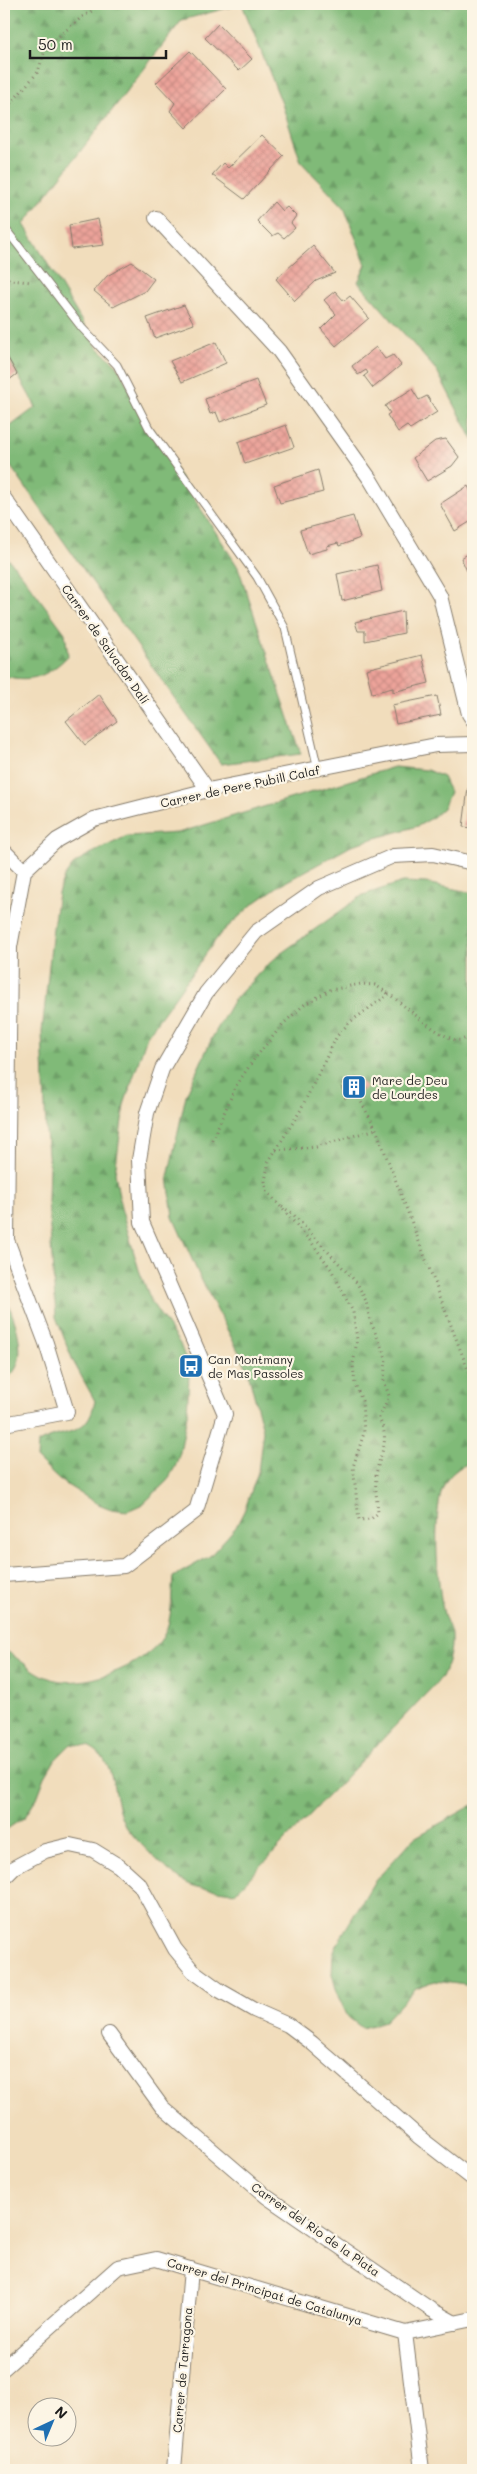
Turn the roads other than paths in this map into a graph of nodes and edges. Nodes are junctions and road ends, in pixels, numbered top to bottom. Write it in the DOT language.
graph roads {
  1 [pos="156,218"];
  2 [pos="4,228"];
  3 [pos="4,498"];
  4 [pos="473,720"];
  5 [pos="473,744"];
  6 [pos="318,770"];
  7 [pos="208,790"];
  8 [pos="4,851"];
  9 [pos="473,863"];
  10 [pos="24,871"];
  11 [pos="7,947"];
  12 [pos="4,1424"];
  13 [pos="4,1574"];
  14 [pos="4,1878"];
  15 [pos="109,2034"];
  16 [pos="473,2179"];
  17 [pos="191,2269"];
  18 [pos="473,2319"];
  19 [pos="455,2323"];
  20 [pos="405,2333"];
  21 [pos="4,2368"];
  22 [pos="174,2470"];
  23 [pos="422,2470"];
  1 -- 4 [label="street"];
  2 -- 6 [label="lane"];
  3 -- 7 [label="street, Carrer de Salvador Dalí"];
  5 -- 6 [label="street, Carrer de Pere Pubill Calaf"];
  6 -- 7 [label="street, Carrer de Pere Pubill Calaf"];
  7 -- 10 [label="street, Carrer de Pere Pubill Calaf"];
  8 -- 10 [label="street"];
  9 -- 13 [label="street"];
  10 -- 11 [label="street"];
  11 -- 12 [label="street"];
  14 -- 16 [label="street"];
  15 -- 19 [label="street, Carrer del Río de la Plata"];
  17 -- 20 [label="street, Carrer del Principat de Catalunya"];
  17 -- 21 [label="street, Carrer del Principat de Catalunya"];
  17 -- 22 [label="street, Carrer de Tarragona"];
  18 -- 19 [label="street, Carrer del Principat de Catalunya"];
  19 -- 20 [label="street, Carrer del Principat de Catalunya"];
  20 -- 23 [label="street"];
}
